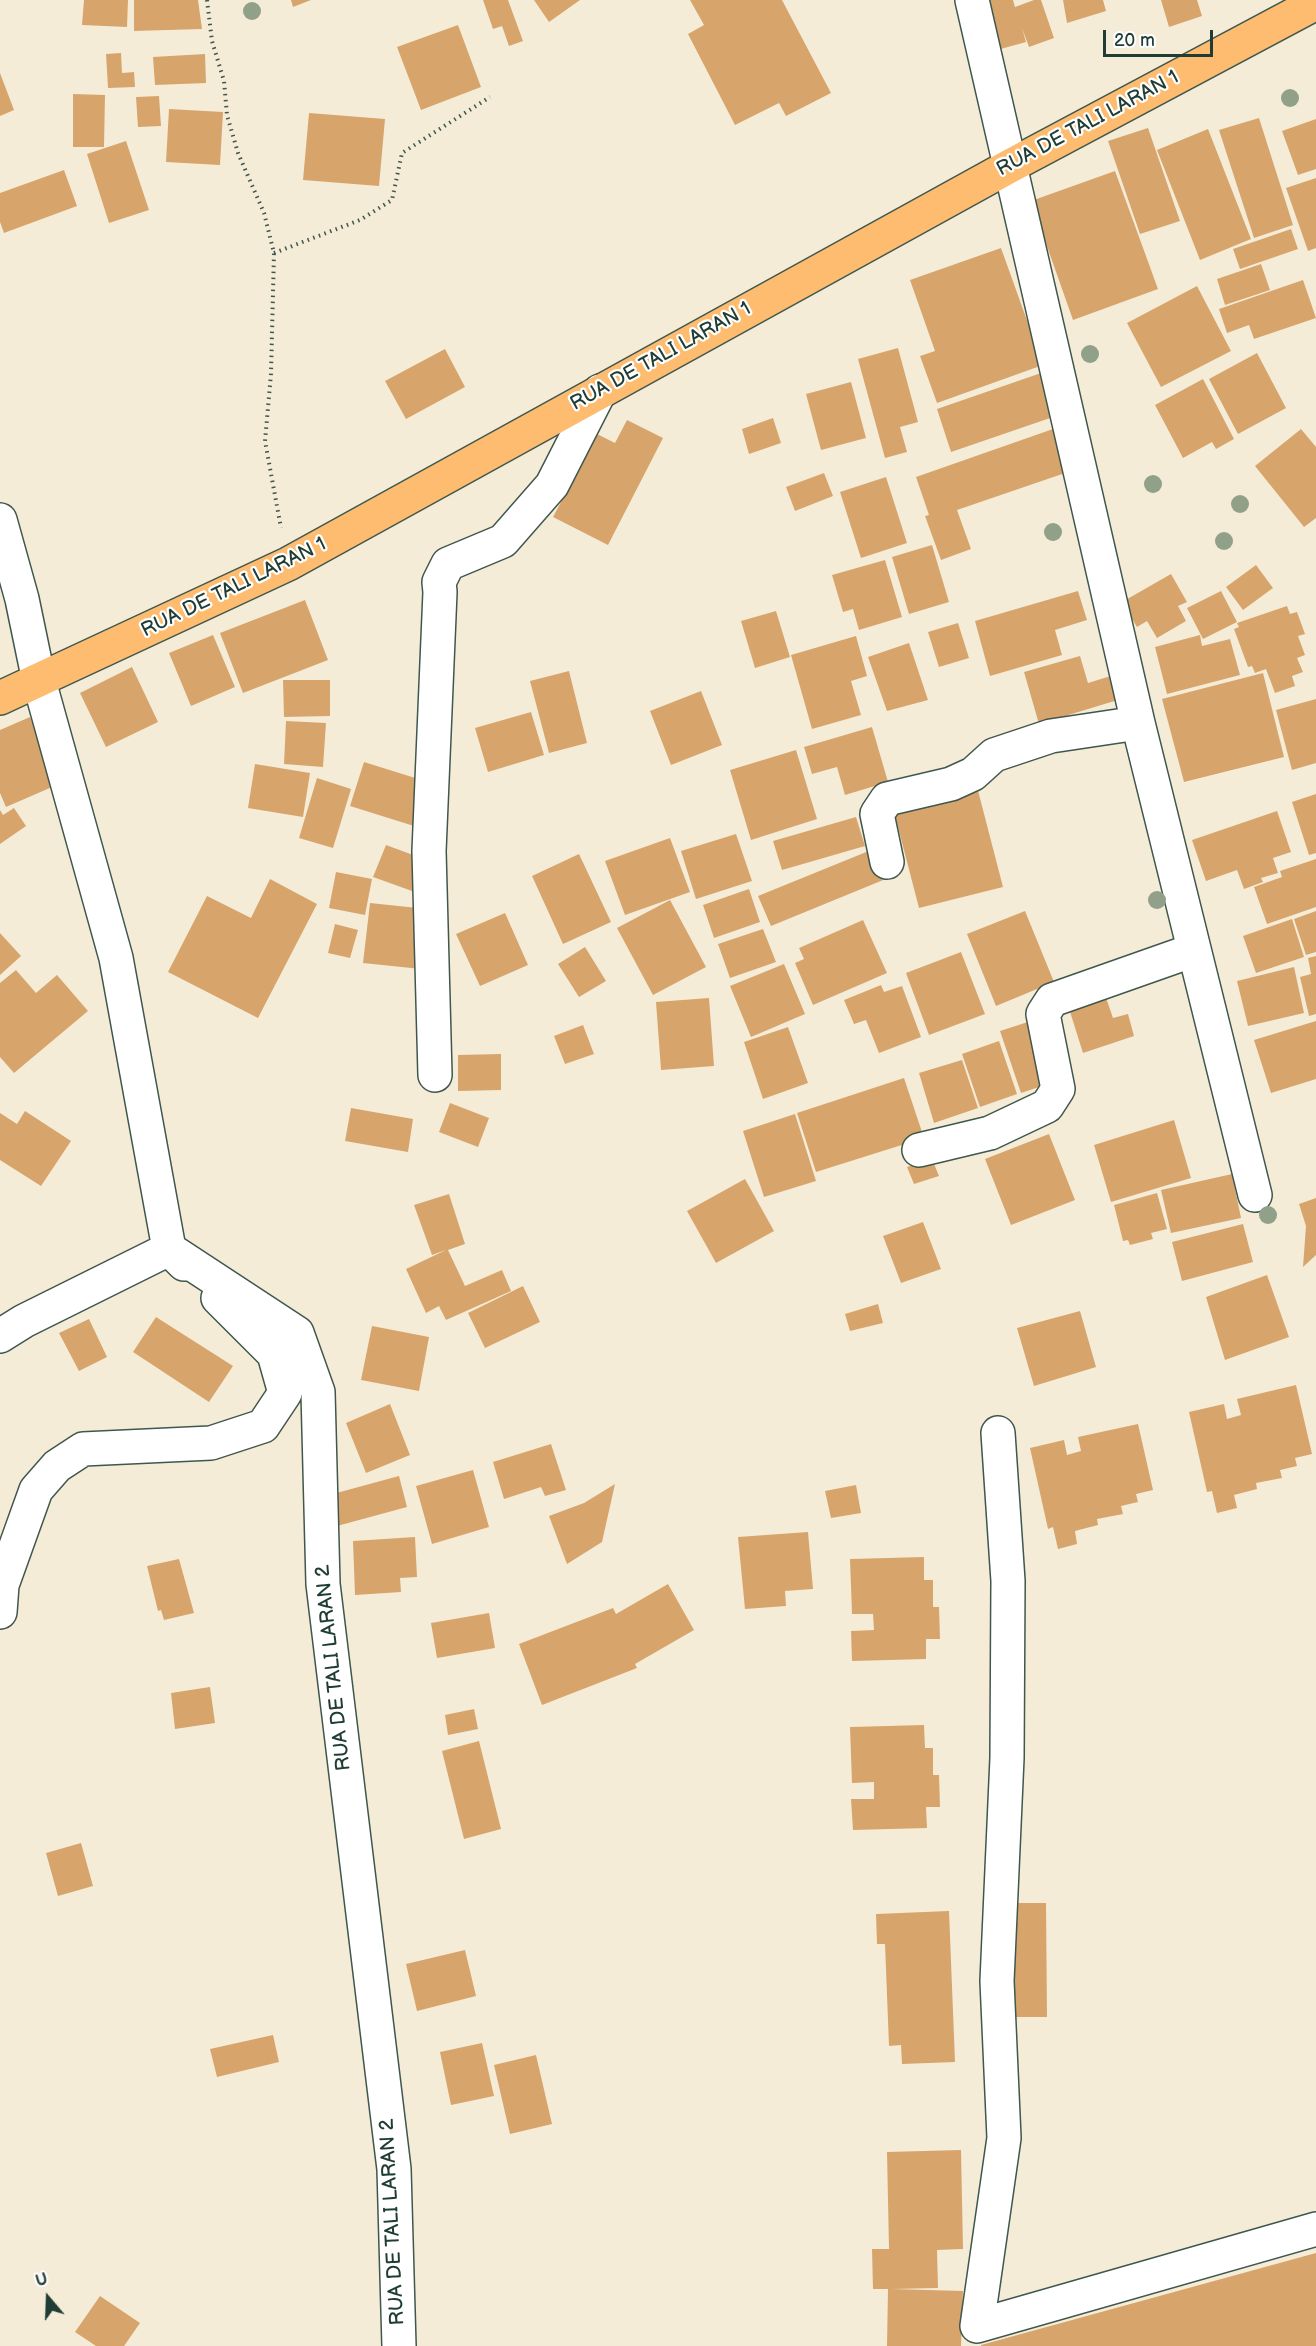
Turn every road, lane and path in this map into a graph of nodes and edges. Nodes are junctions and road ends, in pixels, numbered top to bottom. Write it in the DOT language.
graph roads {
  1 [pos="207,0"];
  2 [pos="972,0"];
  3 [pos="1316,3"];
  4 [pos="490,97"];
  5 [pos="1010,165"];
  6 [pos="274,253"];
  7 [pos="600,391"];
  8 [pos="0,520"];
  9 [pos="288,564"];
  10 [pos="39,681"];
  11 [pos="0,698"];
  12 [pos="1138,723"];
  13 [pos="887,862"];
  14 [pos="1194,950"];
  15 [pos="435,1076"];
  16 [pos="920,1150"];
  17 [pos="1255,1195"];
  18 [pos="169,1249"];
  19 [pos="0,1336"];
  20 [pos="998,1433"];
  21 [pos="0,1612"];
  22 [pos="1316,2229"];
  23 [pos="977,2336"];
  24 [pos="399,2346"];
  1 -- 6 [label="path"];
  2 -- 5 [label="street"];
  3 -- 5 [label="main road, RUA DE TALI LARAN 1"];
  4 -- 6 [label="path"];
  5 -- 7 [label="main road, RUA DE TALI LARAN 1"];
  5 -- 12 [label="street"];
  6 -- 9 [label="path"];
  7 -- 9 [label="main road, RUA DE TALI LARAN 1"];
  7 -- 15 [label="street"];
  8 -- 10 [label="street"];
  9 -- 10 [label="main road, RUA DE TALI LARAN 1"];
  10 -- 11 [label="main road, RUA DE TALI LARAN 1"];
  10 -- 18 [label="street"];
  12 -- 13 [label="street"];
  12 -- 14 [label="street"];
  14 -- 16 [label="street"];
  14 -- 17 [label="street"];
  18 -- 19 [label="street"];
  18 -- 21 [label="street"];
  18 -- 24 [label="street, RUA DE TALI LARAN 2"];
  20 -- 23 [label="street"];
  22 -- 23 [label="street"];
}
